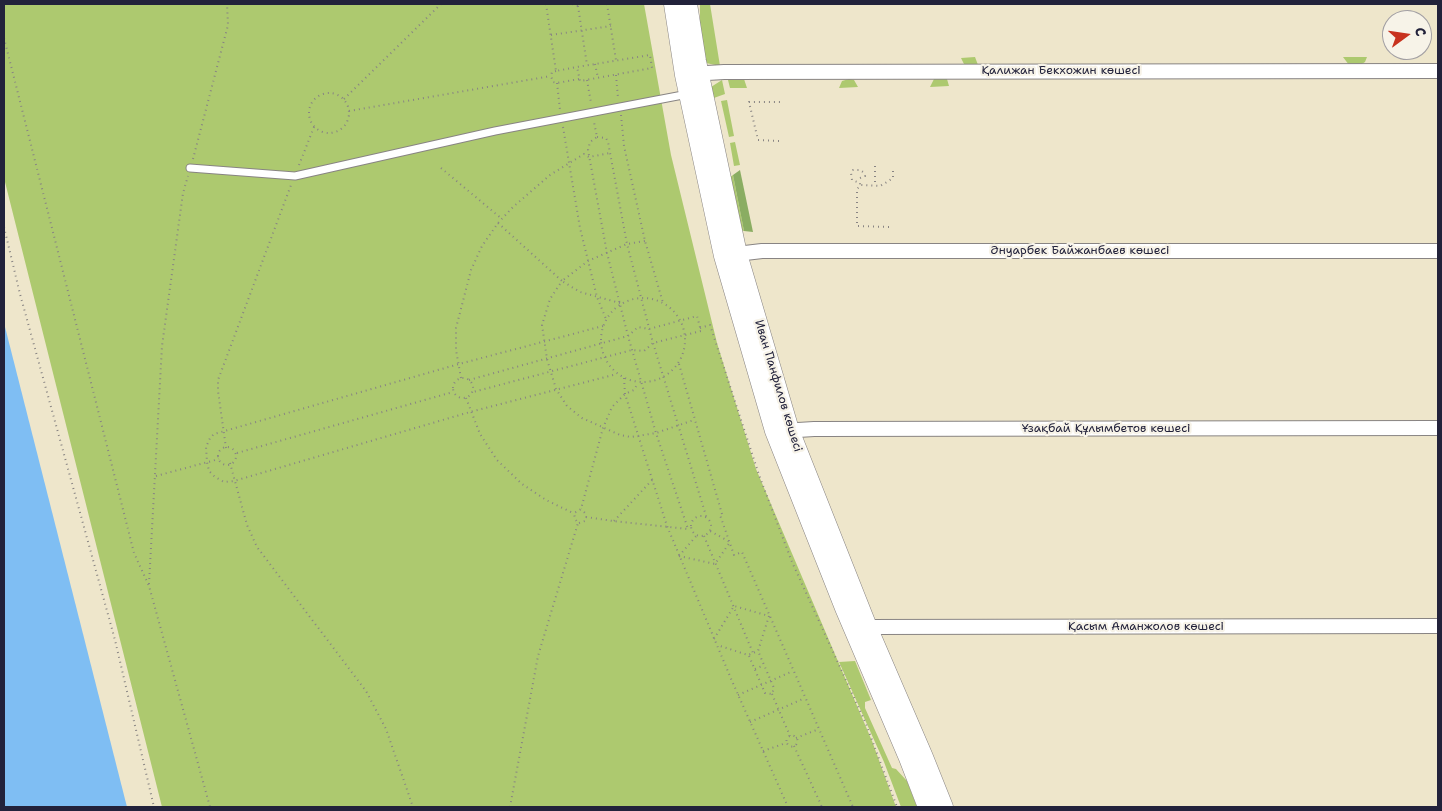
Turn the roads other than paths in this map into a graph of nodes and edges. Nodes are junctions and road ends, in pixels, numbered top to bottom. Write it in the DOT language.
graph roads {
  1 [pos="673,4"];
  2 [pos="688,4"];
  3 [pos="1438,71"];
  4 [pos="692,74"];
  5 [pos="688,94"];
  6 [pos="190,168"];
  7 [pos="1438,250"];
  8 [pos="730,255"];
  9 [pos="1438,428"];
  10 [pos="782,431"];
  11 [pos="1438,626"];
  12 [pos="860,628"];
  13 [pos="927,807"];
  14 [pos="944,807"];
  1 -- 4 [label="street, Иван Панфилов көшесі"];
  2 -- 4 [label="street, Иван Панфилов көшесі"];
  3 -- 4 [label="street, Қалижан Бекхожин көшесі"];
  4 -- 5 [label="street, Иван Панфилов көшесі"];
  4 -- 8 [label="street, Иван Панфилов көшесі"];
  5 -- 6 [label="lane"];
  5 -- 8 [label="street, Иван Панфилов көшесі"];
  7 -- 8 [label="street, Әнуарбек Байжанбаев көшесі"];
  8 -- 10 [label="street, Иван Панфилов көшесі"];
  9 -- 10 [label="street, Ұзақбай Құлымбетов көшесі"];
  10 -- 12 [label="street, Иван Панфилов көшесі"];
  11 -- 12 [label="street, Қасым Аманжолов көшесі"];
  12 -- 13 [label="street, Иван Панфилов көшесі"];
  12 -- 14 [label="street, Иван Панфилов көшесі"];
}
